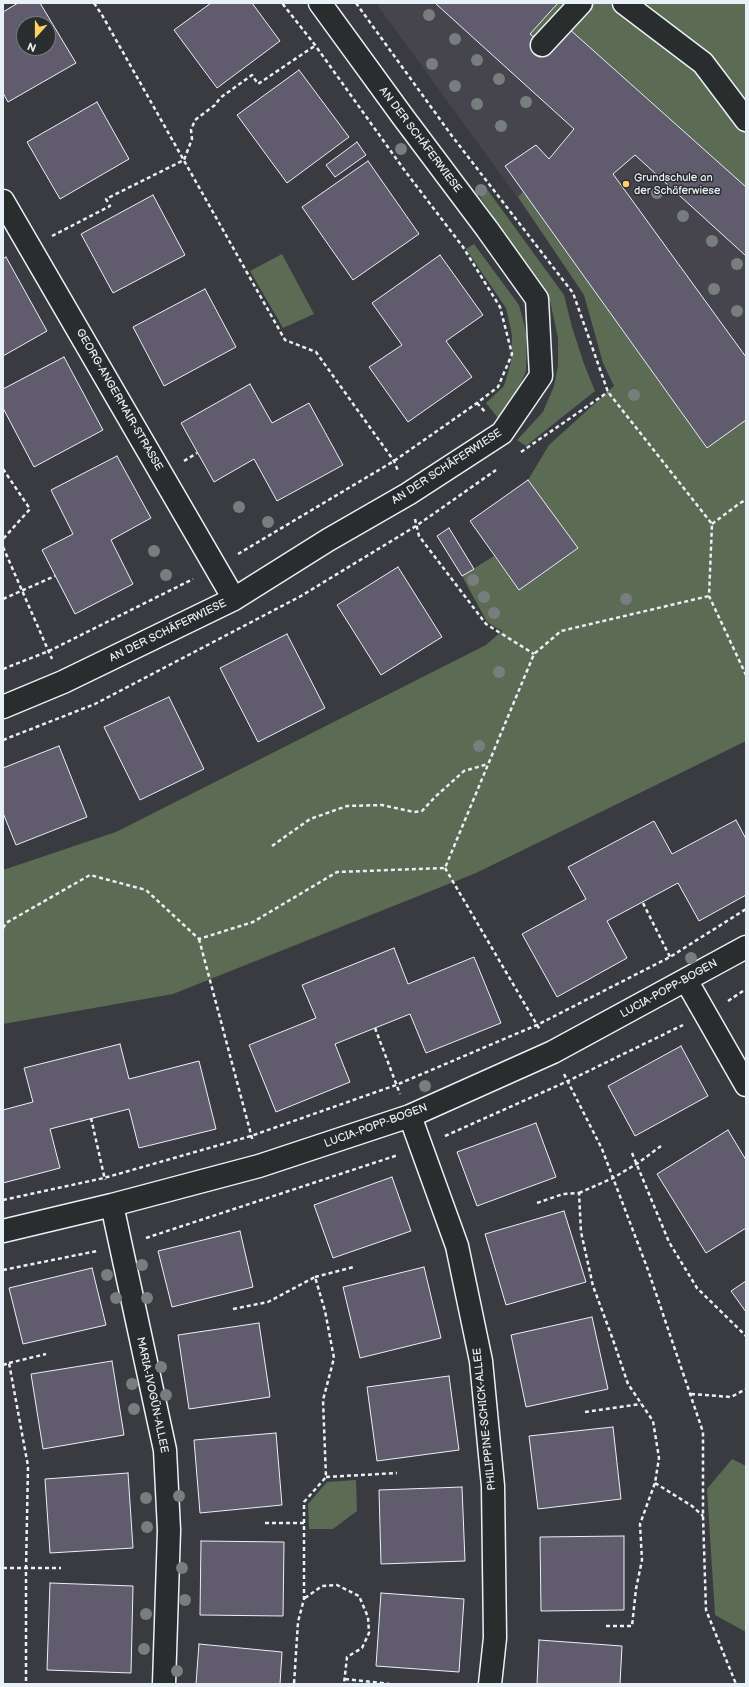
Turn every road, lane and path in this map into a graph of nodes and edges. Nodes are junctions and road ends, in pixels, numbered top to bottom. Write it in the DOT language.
graph roads {
  1 [pos="94,3"];
  2 [pos="282,3"];
  3 [pos="320,3"];
  4 [pos="580,3"];
  5 [pos="624,3"];
  6 [pos="342,33"];
  7 [pos="315,45"];
  8 [pos="542,45"];
  9 [pos="746,120"];
  10 [pos="184,160"];
  11 [pos="3,201"];
  12 [pos="57,233"];
  13 [pos="608,392"];
  14 [pos="394,461"];
  15 [pos="3,469"];
  16 [pos="408,494"];
  17 [pos="746,500"];
  18 [pos="712,524"];
  19 [pos="3,539"];
  20 [pos="3,547"];
  21 [pos="216,567"];
  22 [pos="55,576"];
  23 [pos="23,592"];
  24 [pos="709,596"];
  25 [pos="3,599"];
  26 [pos="234,599"];
  27 [pos="49,651"];
  28 [pos="534,654"];
  29 [pos="3,669"];
  30 [pos="746,675"];
  31 [pos="63,682"];
  32 [pos="3,707"];
  33 [pos="488,764"];
  34 [pos="272,846"];
  35 [pos="445,868"];
  36 [pos="642,902"];
  37 [pos="746,909"];
  38 [pos="3,928"];
  39 [pos="200,939"];
  40 [pos="746,947"];
  41 [pos="670,957"];
  42 [pos="686,980"];
  43 [pos="537,1025"];
  44 [pos="375,1028"];
  45 [pos="553,1052"];
  46 [pos="396,1085"];
  47 [pos="746,1085"];
  48 [pos="410,1116"];
  49 [pos="91,1118"];
  50 [pos="251,1136"];
  51 [pos="661,1146"];
  52 [pos="632,1153"];
  53 [pos="638,1163"];
  54 [pos="104,1178"];
  55 [pos="613,1178"];
  56 [pos="579,1193"];
  57 [pos="3,1200"];
  58 [pos="537,1203"];
  59 [pos="112,1205"];
  60 [pos="3,1231"];
  61 [pos="354,1267"];
  62 [pos="315,1277"];
  63 [pos="233,1309"];
  64 [pos="746,1336"];
  65 [pos="46,1354"];
  66 [pos="9,1363"];
  67 [pos="3,1365"];
  68 [pos="746,1389"];
  69 [pos="691,1394"];
  70 [pos="642,1404"];
  71 [pos="585,1412"];
  72 [pos="397,1473"];
  73 [pos="326,1477"];
  74 [pos="655,1483"];
  75 [pos="703,1516"];
  76 [pos="265,1523"];
  77 [pos="304,1523"];
  78 [pos="3,1568"];
  79 [pos="26,1568"];
  80 [pos="61,1568"];
  81 [pos="304,1599"];
  82 [pos="604,1626"];
  83 [pos="345,1679"];
  84 [pos="26,1684"];
  85 [pos="164,1684"];
  86 [pos="294,1684"];
  87 [pos="344,1684"];
  88 [pos="390,1684"];
  89 [pos="490,1684"];
  90 [pos="736,1684"];
  1 -- 10 [label="path"];
  2 -- 7 [label="path"];
  3 -- 6 [label="street, AN DER SCHÄFERWIESE"];
  4 -- 8 [label="street"];
  5 -- 9 [label="street"];
  6 -- 7 [label="path"];
  6 -- 16 [label="street, AN DER SCHÄFERWIESE"];
  7 -- 10 [label="path"];
  7 -- 14 [label="path"];
  10 -- 12 [label="path"];
  10 -- 14 [label="path"];
  11 -- 21 [label="street, GEORG-ANGERMAIR-STRASSE"];
  13 -- 18 [label="path"];
  14 -- 16 [label="path"];
  14 -- 21 [label="path"];
  15 -- 19 [label="path"];
  16 -- 26 [label="street, AN DER SCHÄFERWIESE"];
  16 -- 28 [label="path"];
  17 -- 18 [label="path"];
  18 -- 24 [label="path"];
  20 -- 23 [label="path"];
  21 -- 26 [label="street, GEORG-ANGERMAIR-STRASSE"];
  21 -- 27 [label="path"];
  22 -- 23 [label="path"];
  23 -- 25 [label="path"];
  23 -- 27 [label="path"];
  24 -- 28 [label="path"];
  24 -- 30 [label="path"];
  26 -- 31 [label="street, AN DER SCHÄFERWIESE"];
  27 -- 29 [label="path"];
  27 -- 31 [label="path"];
  28 -- 33 [label="path"];
  31 -- 32 [label="street, AN DER SCHÄFERWIESE"];
  33 -- 34 [label="path"];
  33 -- 35 [label="path"];
  35 -- 39 [label="path"];
  35 -- 43 [label="path"];
  36 -- 41 [label="path"];
  37 -- 41 [label="path"];
  38 -- 39 [label="path"];
  39 -- 50 [label="path"];
  40 -- 42 [label="street, LUCIA-POPP-BOGEN"];
  41 -- 43 [label="path"];
  42 -- 45 [label="street, LUCIA-POPP-BOGEN"];
  42 -- 47 [label="street"];
  43 -- 45 [label="path"];
  43 -- 46 [label="path"];
  44 -- 46 [label="path"];
  45 -- 48 [label="street, LUCIA-POPP-BOGEN"];
  45 -- 55 [label="path"];
  46 -- 50 [label="path"];
  48 -- 59 [label="street, LUCIA-POPP-BOGEN"];
  48 -- 89 [label="street, PHILIPPINE-SCHICK-ALLEE"];
  49 -- 54 [label="path"];
  50 -- 54 [label="path"];
  51 -- 53 [label="path"];
  52 -- 53 [label="path"];
  53 -- 55 [label="path"];
  53 -- 64 [label="path"];
  54 -- 57 [label="path"];
  55 -- 56 [label="path"];
  55 -- 69 [label="path"];
  56 -- 58 [label="path"];
  56 -- 70 [label="path"];
  59 -- 60 [label="street, LUCIA-POPP-BOGEN"];
  59 -- 85 [label="street, MARIA-IVOGÜN-ALLEE"];
  61 -- 62 [label="path"];
  62 -- 63 [label="path"];
  62 -- 73 [label="path"];
  65 -- 66 [label="path"];
  66 -- 67 [label="path"];
  66 -- 79 [label="path"];
  68 -- 69 [label="path"];
  69 -- 75 [label="path"];
  70 -- 71 [label="path"];
  70 -- 74 [label="path"];
  72 -- 73 [label="path"];
  73 -- 77 [label="path"];
  74 -- 75 [label="path"];
  74 -- 82 [label="path"];
  75 -- 90 [label="path"];
  76 -- 77 [label="path"];
  77 -- 81 [label="path"];
  78 -- 79 [label="path"];
  79 -- 80 [label="path"];
  79 -- 84 [label="path"];
  81 -- 83 [label="path"];
  81 -- 86 [label="path"];
  83 -- 87 [label="path"];
  83 -- 88 [label="path"];
}
